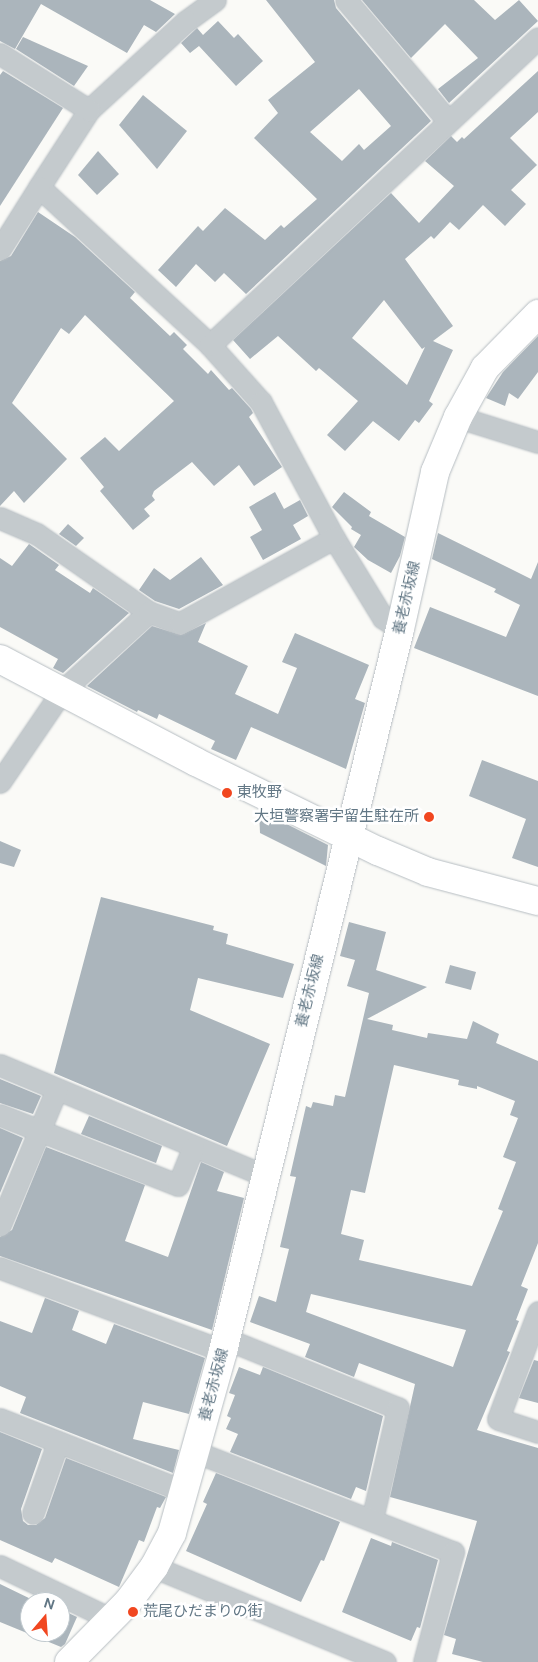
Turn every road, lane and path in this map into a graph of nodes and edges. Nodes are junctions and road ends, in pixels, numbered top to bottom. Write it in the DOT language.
graph roads {
  1 [pos="215,0"];
  2 [pos="346,0"];
  3 [pos="538,38"];
  4 [pos="0,54"];
  5 [pos="89,110"];
  6 [pos="448,121"];
  7 [pos="40,187"];
  8 [pos="0,249"];
  9 [pos="538,314"];
  10 [pos="210,345"];
  11 [pos="458,417"];
  12 [pos="538,442"];
  13 [pos="0,518"];
  14 [pos="334,538"];
  15 [pos="149,612"];
  16 [pos="400,629"];
  17 [pos="0,659"];
  18 [pos="62,691"];
  19 [pos="0,782"];
  20 [pos="347,838"];
  21 [pos="538,901"];
  22 [pos="0,1065"];
  23 [pos="57,1088"];
  24 [pos="0,1116"];
  25 [pos="39,1129"];
  26 [pos="193,1148"];
  27 [pos="266,1176"];
  28 [pos="0,1225"];
  29 [pos="0,1268"];
  30 [pos="538,1312"];
  31 [pos="225,1345"];
  32 [pos="0,1419"];
  33 [pos="538,1432"];
  34 [pos="58,1442"];
  35 [pos="196,1452"];
  36 [pos="186,1492"];
  37 [pos="33,1513"];
  38 [pos="372,1520"];
  39 [pos="0,1566"];
  40 [pos="154,1567"];
  41 [pos="111,1619"];
  42 [pos="69,1662"];
  43 [pos="385,1662"];
  44 [pos="424,1662"];
  1 -- 5 [label="street"];
  2 -- 6 [label="street"];
  3 -- 6 [label="street"];
  4 -- 5 [label="street"];
  5 -- 7 [label="street"];
  6 -- 10 [label="street"];
  7 -- 8 [label="street"];
  7 -- 10 [label="street"];
  9 -- 11 [label="main road, 養老赤坂線"];
  10 -- 14 [label="street"];
  11 -- 12 [label="street"];
  11 -- 16 [label="main road, 養老赤坂線"];
  13 -- 15 [label="street"];
  14 -- 15 [label="street"];
  14 -- 16 [label="street"];
  15 -- 18 [label="street"];
  16 -- 20 [label="main road, 養老赤坂線"];
  17 -- 18 [label="main road"];
  18 -- 19 [label="street"];
  18 -- 20 [label="main road"];
  20 -- 21 [label="main road"];
  20 -- 27 [label="main road, 養老赤坂線"];
  22 -- 23 [label="street"];
  23 -- 25 [label="street"];
  23 -- 26 [label="street"];
  24 -- 25 [label="street"];
  25 -- 26 [label="street"];
  25 -- 28 [label="street"];
  26 -- 27 [label="street"];
  27 -- 31 [label="main road, 養老赤坂線"];
  29 -- 31 [label="street"];
  30 -- 33 [label="street"];
  31 -- 35 [label="main road, 養老赤坂線"];
  31 -- 38 [label="street"];
  32 -- 34 [label="street"];
  34 -- 36 [label="street"];
  34 -- 37 [label="street"];
  35 -- 36 [label="main road, 養老赤坂線"];
  35 -- 38 [label="street"];
  36 -- 40 [label="main road, 養老赤坂線"];
  38 -- 44 [label="street"];
  39 -- 41 [label="street"];
  40 -- 41 [label="main road, 養老赤坂線"];
  40 -- 43 [label="street"];
  41 -- 42 [label="main road, 養老赤坂線"];
}
